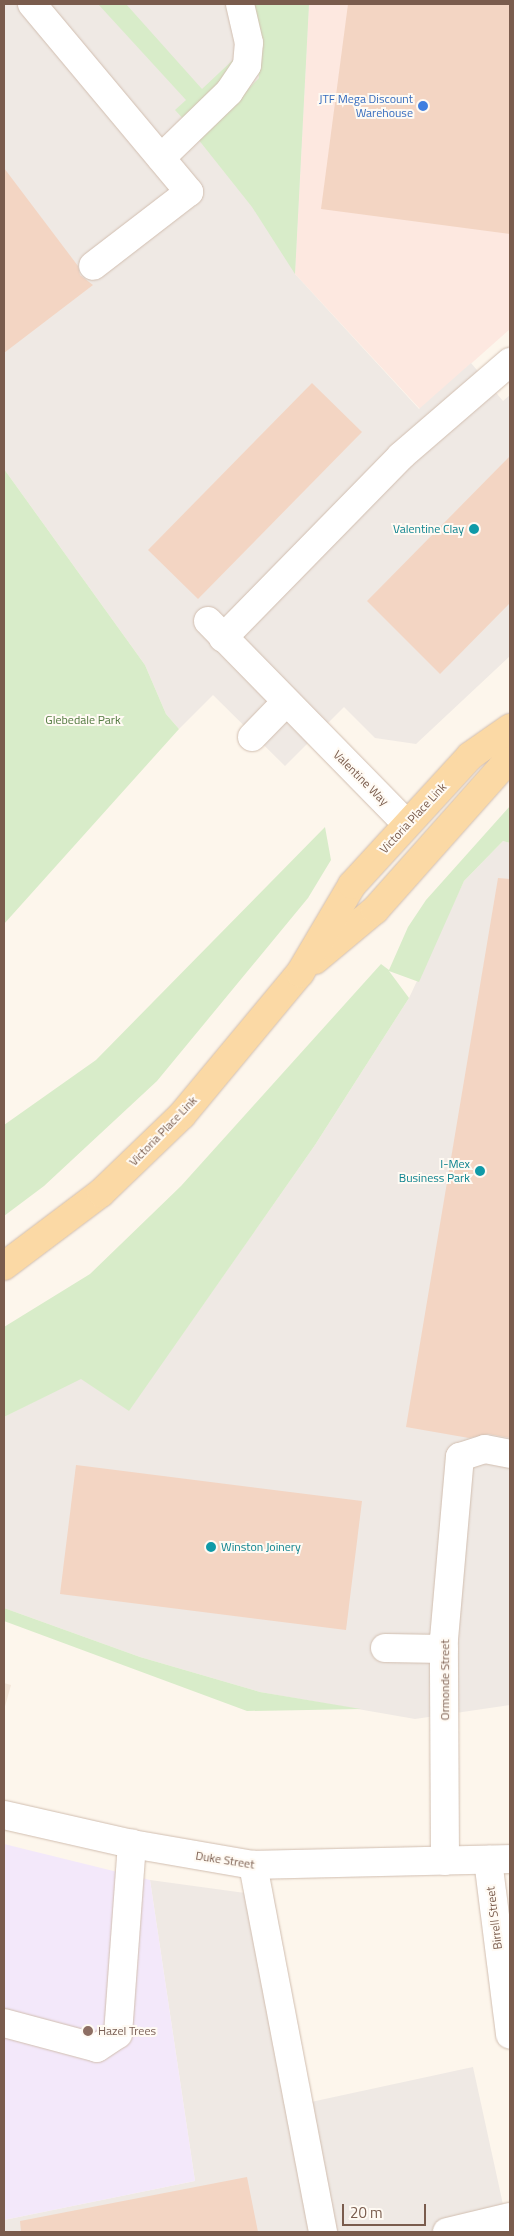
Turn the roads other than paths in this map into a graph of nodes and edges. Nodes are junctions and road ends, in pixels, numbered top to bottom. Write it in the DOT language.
graph roads {
  1 [pos="32,4"];
  2 [pos="240,4"];
  3 [pos="161,158"];
  4 [pos="92,266"];
  5 [pos="501,370"];
  6 [pos="286,702"];
  7 [pos="510,728"];
  8 [pos="252,737"];
  9 [pos="510,758"];
  10 [pos="406,823"];
  11 [pos="300,973"];
  12 [pos="4,1266"];
  13 [pos="510,1454"];
  14 [pos="385,1648"];
  15 [pos="444,1649"];
  16 [pos="4,1815"];
  17 [pos="132,1844"];
  18 [pos="499,1859"];
  19 [pos="445,1862"];
  20 [pos="253,1865"];
  21 [pos="506,1985"];
  22 [pos="4,2023"];
  23 [pos="510,2035"];
  24 [pos="510,2216"];
  25 [pos="323,2232"];
  26 [pos="448,2232"];
  1 -- 3 [label="street"];
  2 -- 3 [label="street"];
  3 -- 4 [label="street"];
  5 -- 6 [label="street, Valentine Way"];
  6 -- 8 [label="street"];
  6 -- 10 [label="street, Valentine Way"];
  7 -- 10 [label="main road, Victoria Place Link"];
  9 -- 11 [label="main road, Victoria Place Link"];
  10 -- 11 [label="main road, Victoria Place Link"];
  11 -- 12 [label="main road, Victoria Place Link"];
  13 -- 15 [label="street, Ormonde Street"];
  14 -- 15 [label="street"];
  15 -- 19 [label="street, Ormonde Street"];
  16 -- 17 [label="street, Duke Street"];
  17 -- 20 [label="street, Duke Street"];
  17 -- 22 [label="street"];
  18 -- 19 [label="street, Duke Street"];
  18 -- 21 [label="street, Birrell Street"];
  19 -- 20 [label="street, Duke Street"];
  20 -- 25 [label="street"];
  21 -- 23 [label="street, Birrell Street"];
  24 -- 26 [label="street"];
}
